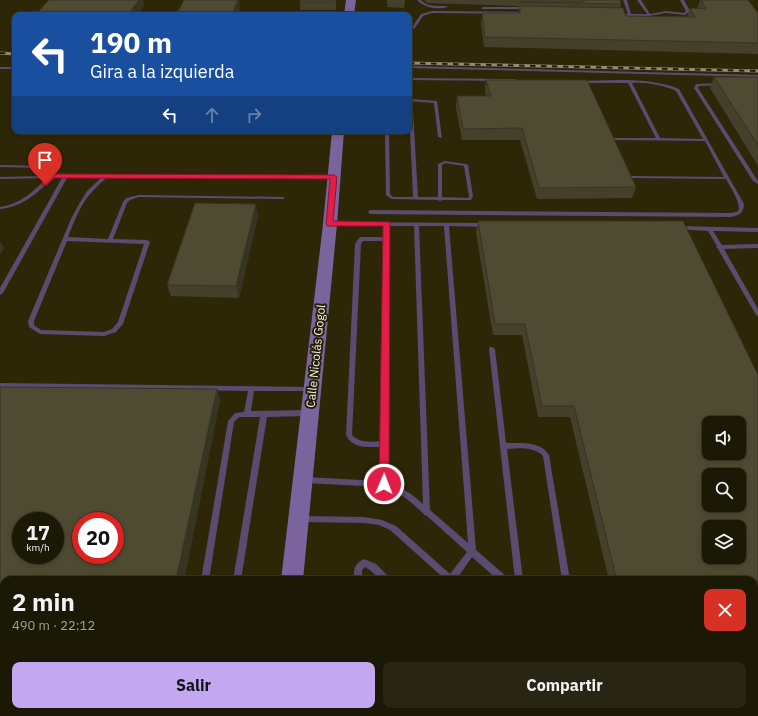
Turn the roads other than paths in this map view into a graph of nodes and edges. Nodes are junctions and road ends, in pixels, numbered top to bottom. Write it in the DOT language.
graph roads {
  1 [pos="351,0"];
  2 [pos="419,0"];
  3 [pos="625,0"];
  4 [pos="639,0"];
  5 [pos="682,0"];
  6 [pos="530,8"];
  7 [pos="349,12"];
  8 [pos="527,13"];
  9 [pos="614,15"];
  10 [pos="630,15"];
  11 [pos="649,15"];
  12 [pos="412,28"];
  13 [pos="412,67"];
  14 [pos="0,68"];
  15 [pos="12,68"];
  16 [pos="758,76"];
  17 [pos="412,79"];
  18 [pos="524,80"];
  19 [pos="577,82"];
  20 [pos="630,83"];
  21 [pos="722,84"];
  22 [pos="412,100"];
  23 [pos="412,129"];
  24 [pos="338,134"];
  25 [pos="387,134"];
  26 [pos="440,137"];
  27 [pos="615,139"];
  28 [pos="659,140"];
  29 [pos="706,140"];
  30 [pos="0,166"];
  31 [pos="52,176"];
  32 [pos="66,176"];
  33 [pos="106,176"];
  34 [pos="631,176"];
  35 [pos="334,177"];
  36 [pos="0,178"];
  37 [pos="727,178"];
  38 [pos="758,183"];
  39 [pos="283,198"];
  40 [pos="416,199"];
  41 [pos="440,200"];
  42 [pos="0,208"];
  43 [pos="370,212"];
  44 [pos="330,224"];
  45 [pos="387,224"];
  46 [pos="416,224"];
  47 [pos="446,224"];
  48 [pos="492,225"];
  49 [pos="671,228"];
  50 [pos="710,229"];
  51 [pos="758,230"];
  52 [pos="65,239"];
  53 [pos="387,239"];
  54 [pos="110,240"];
  55 [pos="758,246"];
  56 [pos="719,247"];
  57 [pos="0,293"];
  58 [pos="758,314"];
  59 [pos="492,349"];
  60 [pos="0,384"];
  61 [pos="250,389"];
  62 [pos="313,389"];
  63 [pos="310,413"];
  64 [pos="247,414"];
  65 [pos="264,414"];
  66 [pos="384,444"];
  67 [pos="503,446"];
  68 [pos="303,480"];
  69 [pos="384,484"];
  70 [pos="427,513"];
  71 [pos="299,519"];
  72 [pos="472,551"];
  73 [pos="206,576"];
  74 [pos="238,576"];
  75 [pos="292,576"];
  76 [pos="358,576"];
  77 [pos="382,576"];
  78 [pos="448,576"];
  79 [pos="453,576"];
  80 [pos="500,576"];
  81 [pos="519,576"];
  82 [pos="565,576"];
  1 -- 7 [label="street"];
  2 -- 6 [label="lane"];
  3 -- 10 [label="lane"];
  4 -- 11 [label="lane"];
  5 -- 11 [label="lane"];
  8 -- 12 [label="lane"];
  9 -- 10 [label="lane"];
  10 -- 11 [label="lane"];
  13 -- 16 [label="lane"];
  14 -- 15 [label="lane"];
  17 -- 18 [label="lane"];
  19 -- 20 [label="lane"];
  20 -- 28 [label="lane"];
  20 -- 29 [label="lane"];
  21 -- 38 [label="lane"];
  22 -- 26 [label="lane"];
  23 -- 40 [label="lane"];
  24 -- 35 [label="street, Calle Nicolás Gogol"];
  25 -- 40 [label="lane"];
  27 -- 28 [label="lane"];
  28 -- 29 [label="lane"];
  29 -- 37 [label="lane"];
  30 -- 31 [label="lane"];
  31 -- 32 [label="lane"];
  31 -- 36 [label="lane"];
  31 -- 42 [label="lane"];
  32 -- 33 [label="lane"];
  32 -- 57 [label="lane"];
  33 -- 35 [label="lane"];
  33 -- 52 [label="lane"];
  34 -- 37 [label="lane"];
  35 -- 44 [label="street, Calle Nicolás Gogol"];
  37 -- 43 [label="lane"];
  39 -- 54 [label="lane"];
  40 -- 41 [label="lane"];
  41 -- 41 [label="lane"];
  44 -- 45 [label="lane"];
  44 -- 62 [label="street, Calle Nicolás Gogol"];
  45 -- 46 [label="lane"];
  45 -- 53 [label="lane"];
  46 -- 47 [label="lane"];
  46 -- 70 [label="lane"];
  47 -- 48 [label="lane"];
  47 -- 72 [label="lane"];
  49 -- 50 [label="lane"];
  50 -- 51 [label="lane"];
  50 -- 56 [label="lane"];
  52 -- 54 [label="lane"];
  52 -- 54 [label="lane"];
  53 -- 66 [label="lane"];
  53 -- 66 [label="lane"];
  55 -- 56 [label="lane"];
  56 -- 58 [label="lane"];
  59 -- 67 [label="lane"];
  60 -- 61 [label="lane"];
  61 -- 62 [label="lane"];
  61 -- 64 [label="lane"];
  62 -- 63 [label="street, Calle Nicolás Gogol"];
  63 -- 65 [label="lane"];
  63 -- 68 [label="street, Calle Nicolás Gogol"];
  64 -- 65 [label="lane"];
  64 -- 73 [label="lane"];
  65 -- 74 [label="lane"];
  66 -- 69 [label="lane"];
  67 -- 81 [label="lane"];
  67 -- 82 [label="lane"];
  68 -- 69 [label="lane"];
  68 -- 71 [label="street, Calle Nicolás Gogol"];
  69 -- 70 [label="lane"];
  70 -- 72 [label="lane"];
  71 -- 75 [label="street, Calle Nicolás Gogol"];
  71 -- 78 [label="lane"];
  72 -- 79 [label="lane"];
  72 -- 80 [label="lane"];
  76 -- 77 [label="lane"];
}
